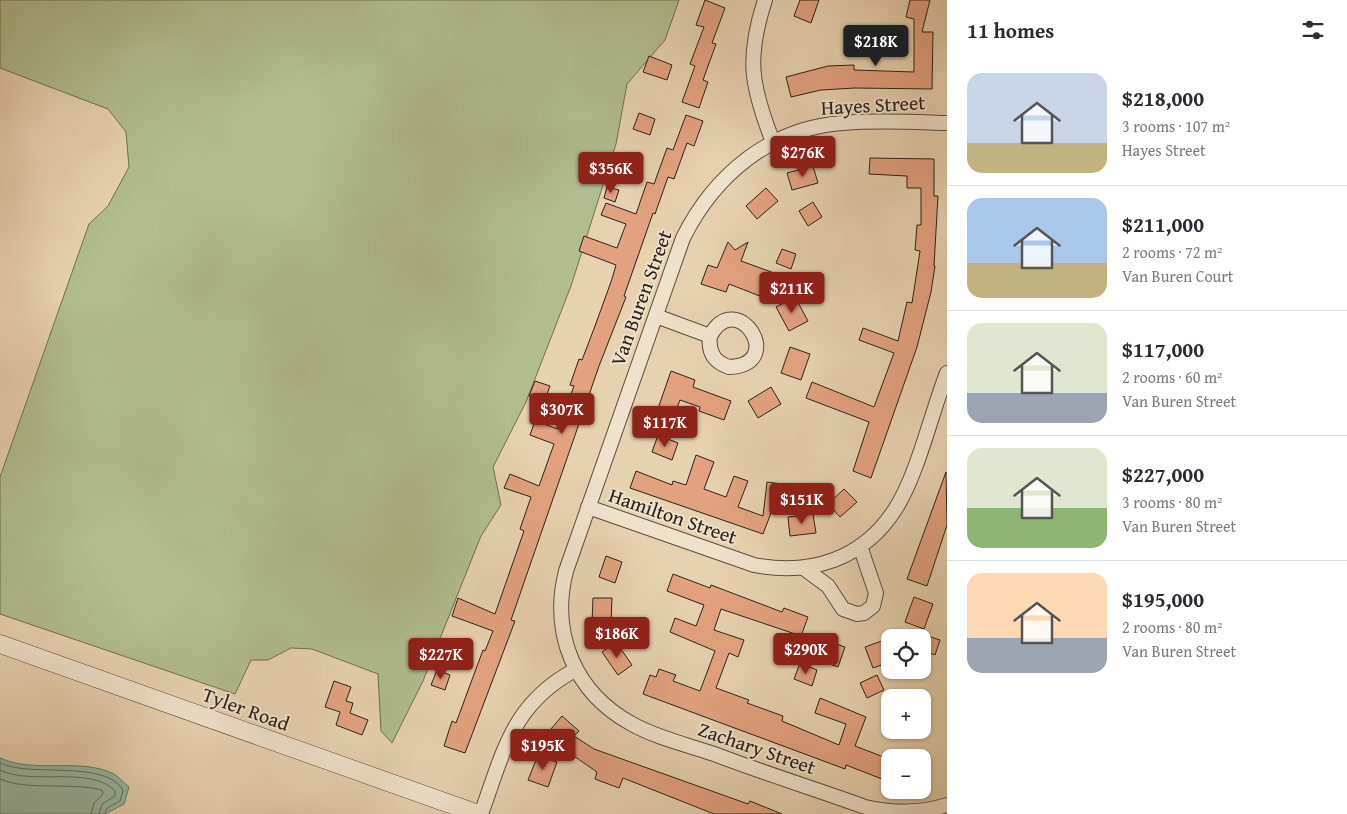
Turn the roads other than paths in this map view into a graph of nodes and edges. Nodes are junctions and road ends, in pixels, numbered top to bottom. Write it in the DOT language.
graph roads {
  1 [pos="765,0"];
  2 [pos="947,122"];
  3 [pos="773,142"];
  4 [pos="656,316"];
  5 [pos="710,336"];
  6 [pos="947,373"];
  7 [pos="588,507"];
  8 [pos="860,546"];
  9 [pos="805,568"];
  10 [pos="0,644"];
  11 [pos="575,670"];
  12 [pos="947,805"];
  13 [pos="480,814"];
  1 -- 3 [label="street"];
  2 -- 3 [label="street, Hayes Street"];
  3 -- 4 [label="street, Van Buren Street"];
  4 -- 5 [label="street"];
  4 -- 7 [label="street, Van Buren Street"];
  6 -- 8 [label="street, Hamilton Street"];
  7 -- 9 [label="street, Hamilton Street"];
  7 -- 11 [label="street, Van Buren Street"];
  8 -- 9 [label="street, Hamilton Street"];
  8 -- 9 [label="street"];
  10 -- 13 [label="street, Tyler Road"];
  11 -- 12 [label="street, Zachary Street"];
  11 -- 13 [label="street"];
}
